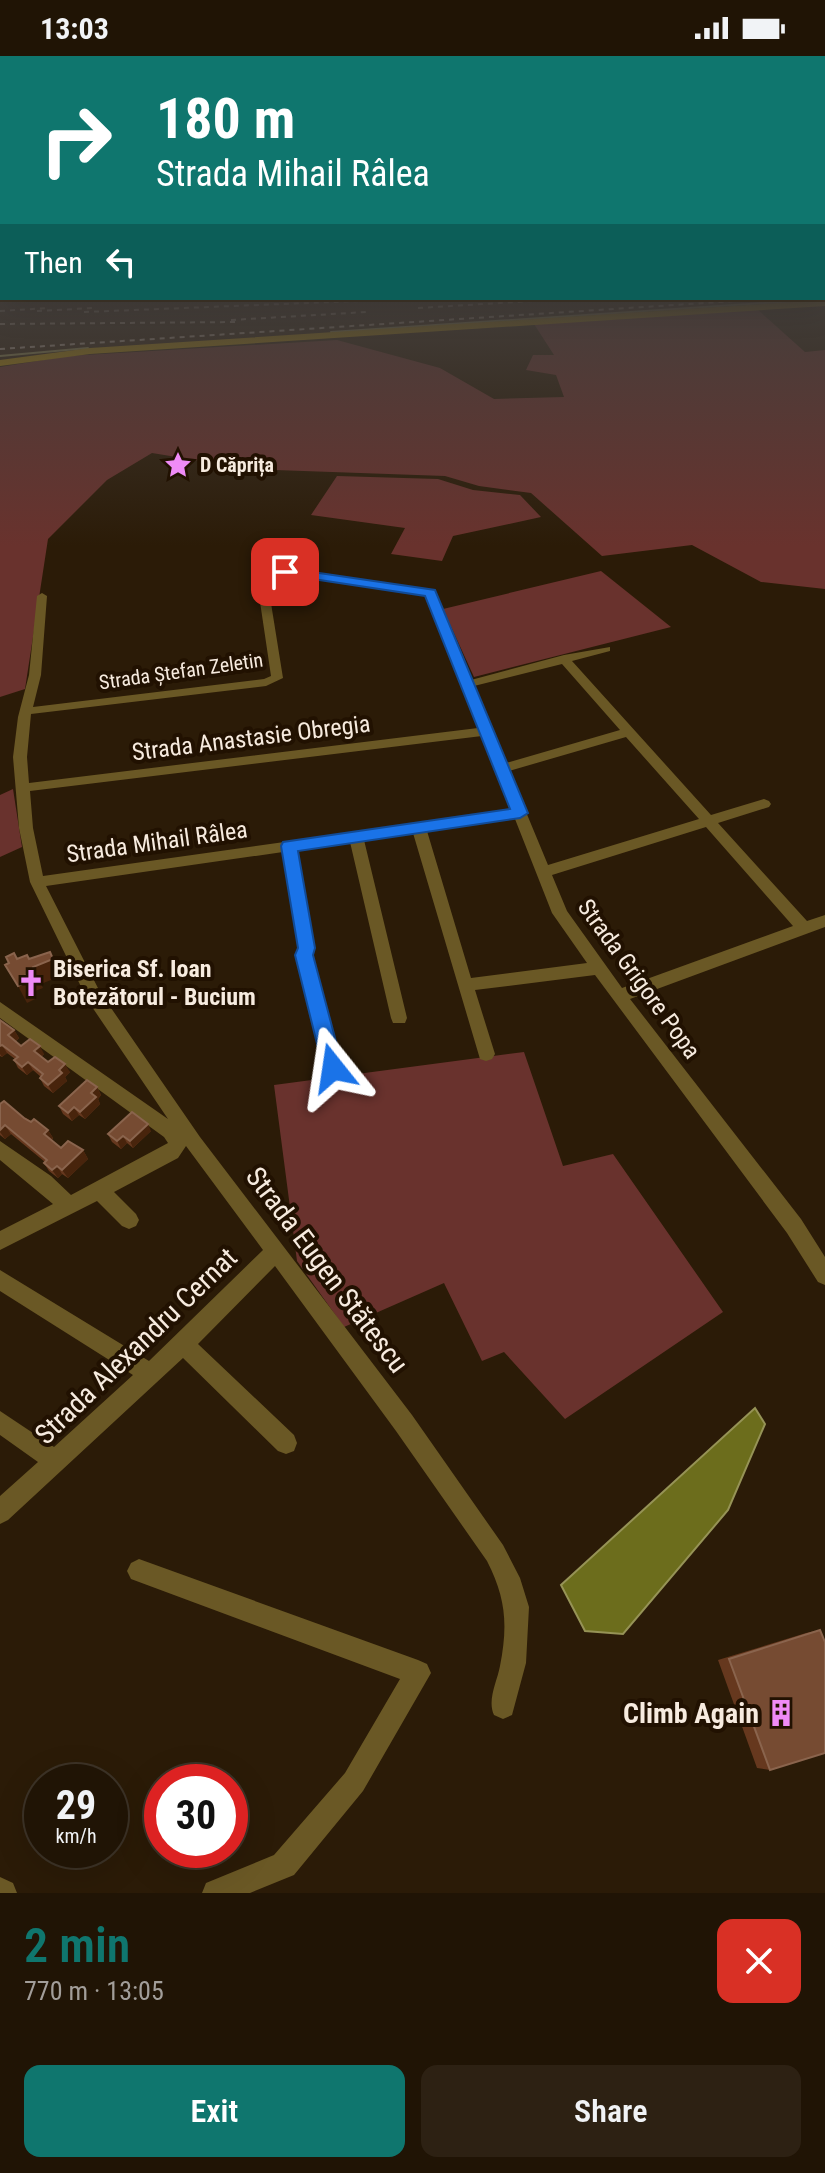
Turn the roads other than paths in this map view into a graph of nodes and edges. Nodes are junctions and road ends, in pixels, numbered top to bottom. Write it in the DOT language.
graph roads {
  1 [pos="430,593"];
  2 [pos="42,596"];
  3 [pos="606,649"];
  4 [pos="564,659"];
  5 [pos="469,684"];
  6 [pos="28,711"];
  7 [pos="486,731"];
  8 [pos="631,731"];
  9 [pos="502,769"];
  10 [pos="21,788"];
  11 [pos="764,804"];
  12 [pos="520,813"];
  13 [pos="711,821"];
  14 [pos="419,828"];
  15 [pos="356,837"];
  16 [pos="289,846"];
  17 [pos="544,872"];
  18 [pos="37,882"];
  19 [pos="825,921"];
  20 [pos="804,928"];
  21 [pos="598,968"];
  22 [pos="465,985"];
  23 [pos="619,996"];
  24 [pos="0,1009"];
  25 [pos="399,1018"];
  26 [pos="486,1054"];
  27 [pos="333,1068"];
  28 [pos="0,1149"];
  29 [pos="98,1189"];
  30 [pos="68,1205"];
  31 [pos="129,1220"];
  32 [pos="0,1241"];
  33 [pos="276,1251"];
  34 [pos="825,1275"];
  35 [pos="0,1280"];
  36 [pos="183,1344"];
  37 [pos="151,1374"];
  38 [pos="0,1422"];
  39 [pos="286,1443"];
  40 [pos="55,1464"];
  41 [pos="0,1512"];
  42 [pos="139,1571"];
  43 [pos="503,1706"];
  44 [pos="216,1893"];
  1 -- 5 [label="street, Strada Grigore Popa"];
  1 -- 6 [label="street, Strada Ștefan Zeletin"];
  2 -- 6 [label="street, Strada Eugen Stătescu"];
  3 -- 4 [label="street"];
  4 -- 5 [label="street"];
  4 -- 8 [label="street"];
  5 -- 7 [label="street, Strada Grigore Popa"];
  6 -- 10 [label="street, Strada Eugen Stătescu"];
  7 -- 9 [label="street, Strada Grigore Popa"];
  7 -- 10 [label="street, Strada Anastasie Obregia"];
  8 -- 9 [label="street"];
  8 -- 13 [label="street"];
  9 -- 12 [label="street, Strada Grigore Popa"];
  10 -- 18 [label="street, Strada Eugen Stătescu"];
  11 -- 13 [label="street"];
  12 -- 14 [label="street, Strada Mihail Râlea"];
  12 -- 17 [label="street, Strada Grigore Popa"];
  13 -- 17 [label="street"];
  13 -- 20 [label="street"];
  14 -- 15 [label="street, Strada Mihail Râlea"];
  14 -- 22 [label="street"];
  15 -- 16 [label="street, Strada Mihail Râlea"];
  15 -- 25 [label="street"];
  16 -- 18 [label="street, Strada Mihail Râlea"];
  16 -- 27 [label="street"];
  17 -- 21 [label="street, Strada Grigore Popa"];
  18 -- 33 [label="street, Strada Eugen Stătescu"];
  19 -- 20 [label="street"];
  20 -- 23 [label="street"];
  21 -- 22 [label="street"];
  21 -- 23 [label="street, Strada Grigore Popa"];
  22 -- 26 [label="street"];
  23 -- 34 [label="street, Strada Grigore Popa"];
  24 -- 29 [label="street"];
  28 -- 30 [label="street"];
  29 -- 30 [label="street"];
  29 -- 31 [label="street"];
  30 -- 32 [label="street"];
  33 -- 36 [label="street, Strada Alexandru Cernat"];
  33 -- 43 [label="street, Strada Eugen Stătescu"];
  35 -- 37 [label="street"];
  36 -- 37 [label="street, Strada Alexandru Cernat"];
  36 -- 39 [label="street"];
  37 -- 40 [label="street, Strada Alexandru Cernat"];
  38 -- 40 [label="street"];
  40 -- 41 [label="street, Strada Alexandru Cernat"];
  42 -- 44 [label="street"];
}
